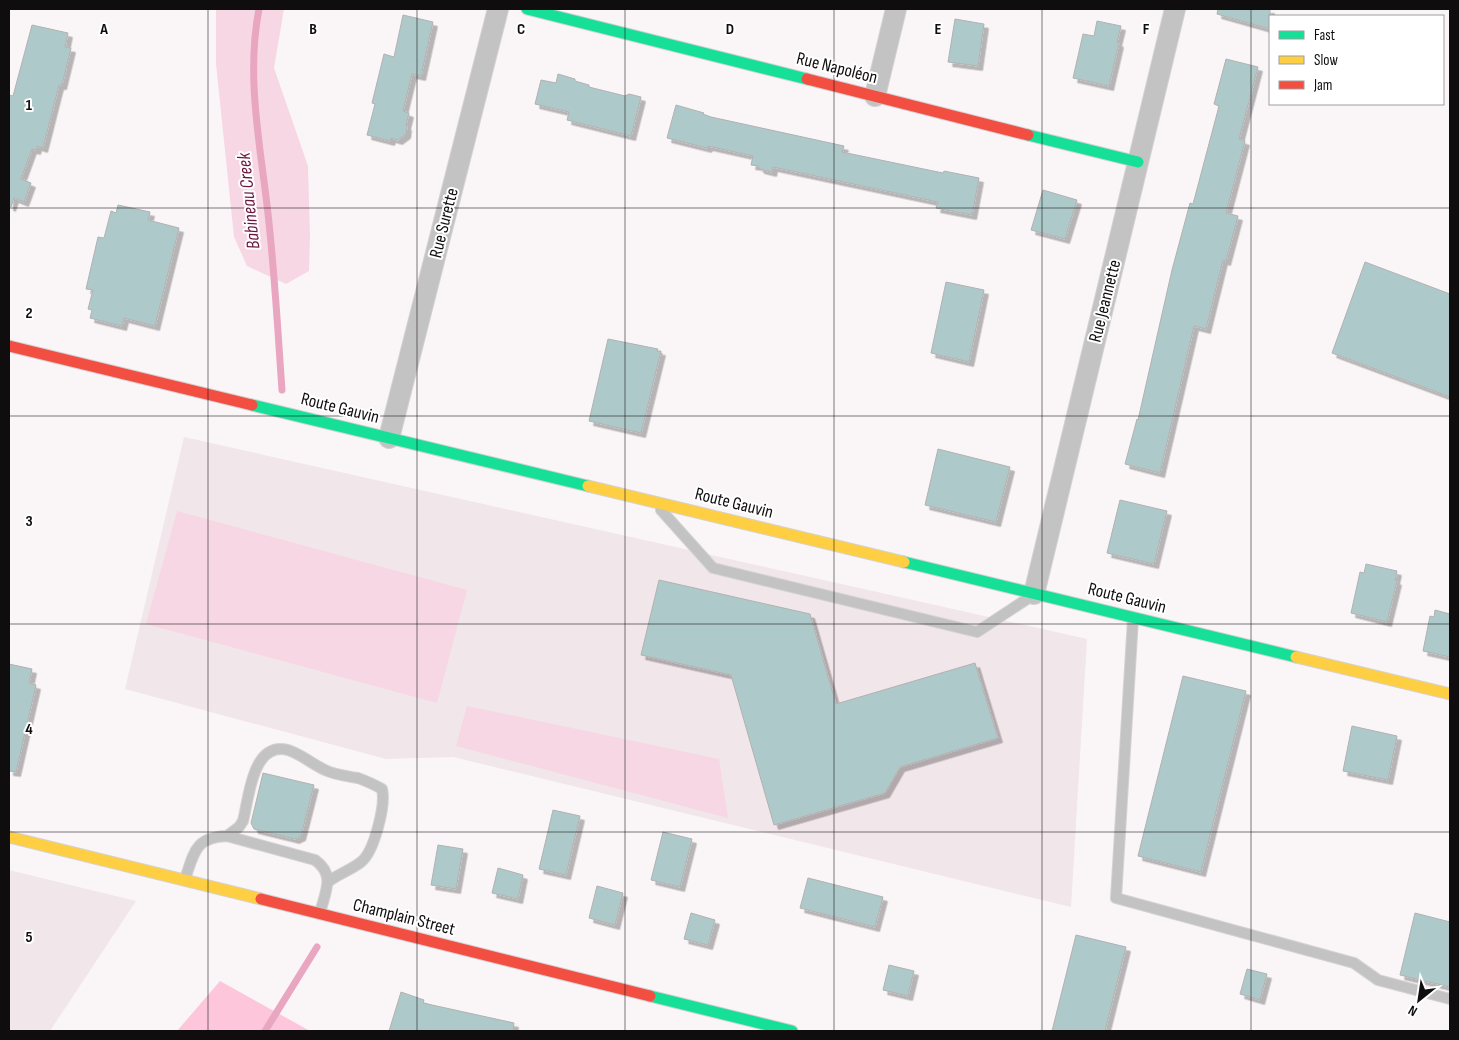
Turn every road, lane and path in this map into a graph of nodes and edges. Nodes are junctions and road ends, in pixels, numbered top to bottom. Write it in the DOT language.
graph roads {
  1 [pos="498,9"];
  2 [pos="527,9"];
  3 [pos="896,9"];
  4 [pos="1175,9"];
  5 [pos="875,96"];
  6 [pos="1138,162"];
  7 [pos="9,346"];
  8 [pos="389,438"];
  9 [pos="654,502"];
  10 [pos="1034,594"];
  11 [pos="1133,618"];
  12 [pos="1450,694"];
  13 [pos="9,836"];
  14 [pos="226,836"];
  15 [pos="184,880"];
  16 [pos="328,882"];
  17 [pos="320,914"];
  18 [pos="1450,998"];
  19 [pos="792,1031"];
  1 -- 8 [label="street, Rue Surette"];
  2 -- 5 [label="street, Rue Napoléon"];
  3 -- 5 [label="street"];
  4 -- 6 [label="street, Rue Jeannette"];
  5 -- 6 [label="street, Rue Napoléon"];
  6 -- 10 [label="street, Rue Jeannette"];
  7 -- 8 [label="street, Route Gauvin"];
  8 -- 9 [label="street, Route Gauvin"];
  9 -- 10 [label="street, Route Gauvin"];
  9 -- 10 [label="lane"];
  10 -- 11 [label="street, Route Gauvin"];
  11 -- 12 [label="street, Route Gauvin"];
  11 -- 18 [label="lane"];
  13 -- 15 [label="street, Champlain Street"];
  14 -- 15 [label="lane"];
  14 -- 16 [label="lane"];
  14 -- 16 [label="lane"];
  15 -- 17 [label="street, Champlain Street"];
  16 -- 17 [label="lane"];
  17 -- 19 [label="street, Champlain Street"];
}
